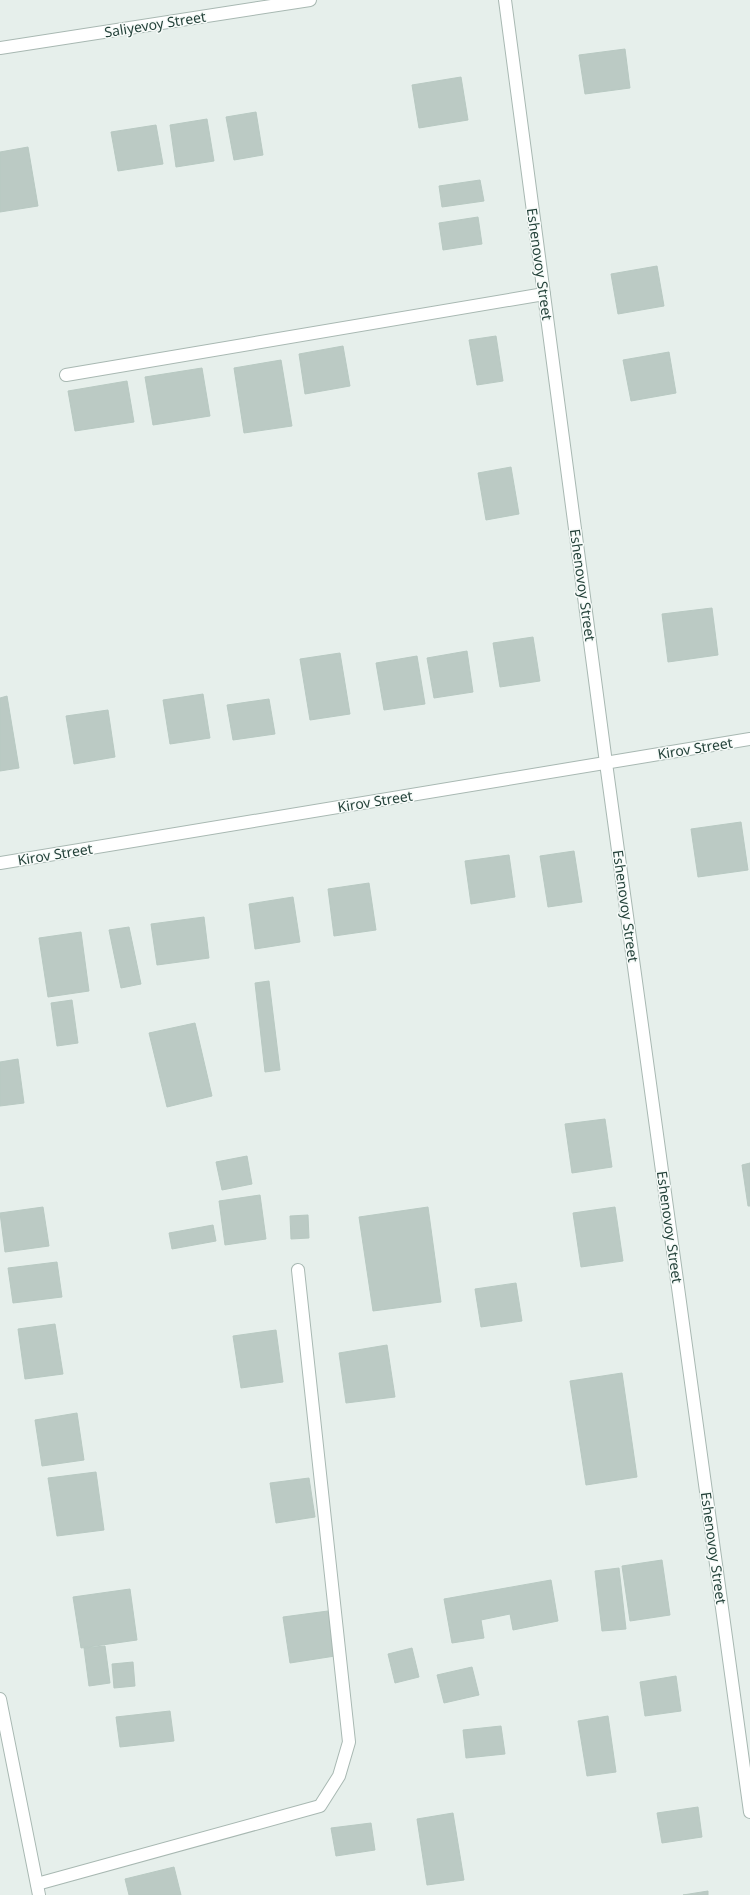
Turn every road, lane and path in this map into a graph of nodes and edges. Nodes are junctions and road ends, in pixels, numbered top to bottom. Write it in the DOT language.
graph roads {
  1 [pos="310,0"];
  2 [pos="505,0"];
  3 [pos="0,48"];
  4 [pos="544,294"];
  5 [pos="66,375"];
  6 [pos="750,739"];
  7 [pos="606,763"];
  8 [pos="0,863"];
  9 [pos="298,1270"];
  10 [pos="0,1699"];
  11 [pos="750,1812"];
  12 [pos="38,1890"];
  1 -- 3 [label="street, Saliyevoy Street"];
  2 -- 4 [label="street, Eshenovoy Street"];
  4 -- 5 [label="street"];
  4 -- 7 [label="street, Eshenovoy Street"];
  6 -- 7 [label="street, Kirov Street"];
  7 -- 8 [label="street, Kirov Street"];
  7 -- 11 [label="street, Eshenovoy Street"];
  9 -- 12 [label="street"];
  10 -- 12 [label="street"];
}
